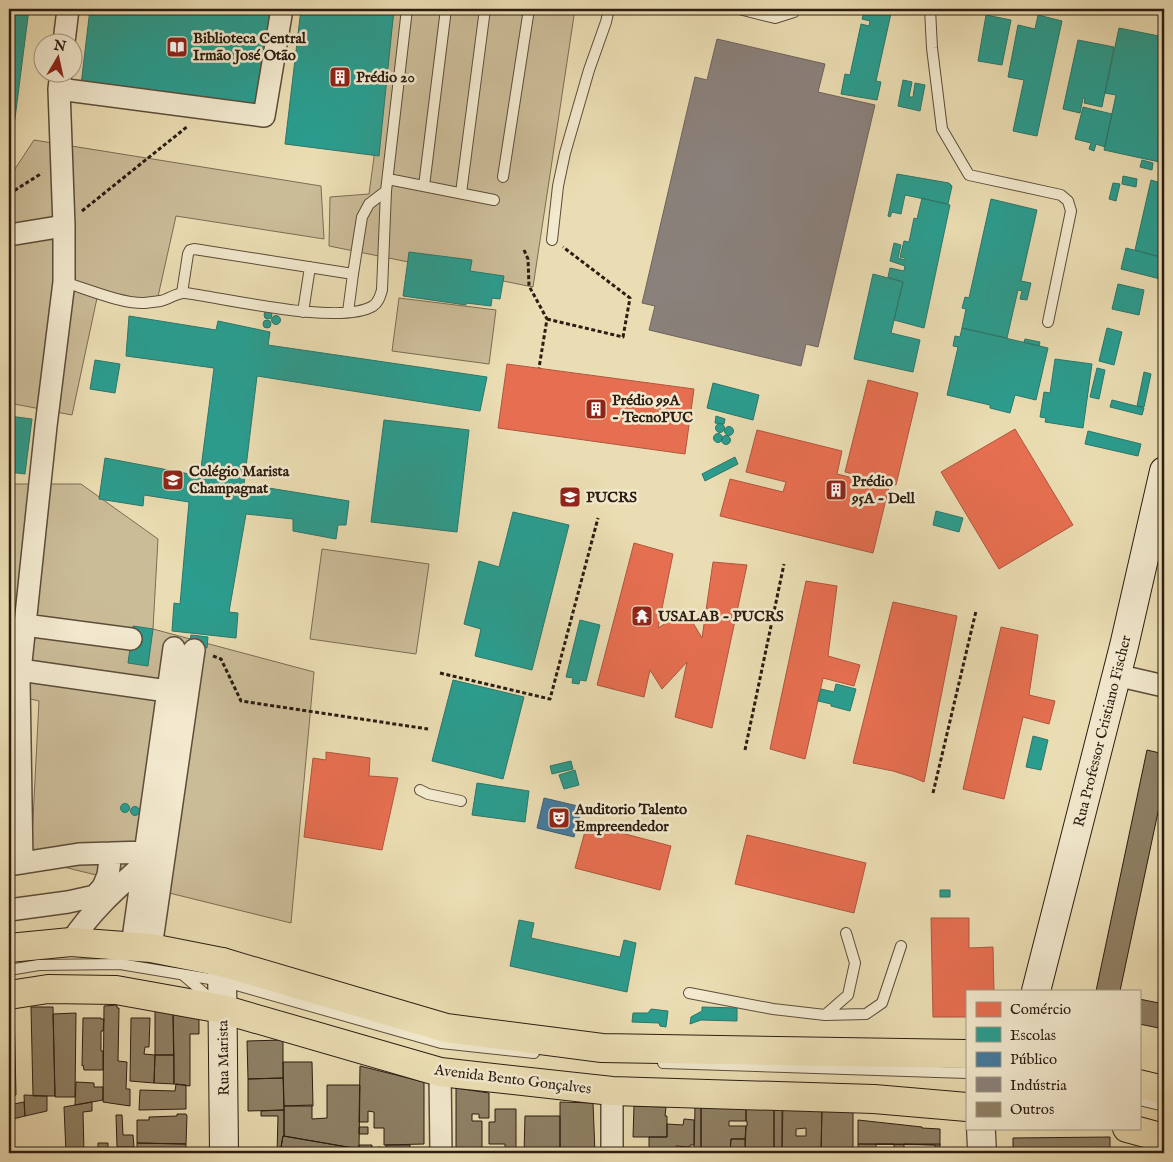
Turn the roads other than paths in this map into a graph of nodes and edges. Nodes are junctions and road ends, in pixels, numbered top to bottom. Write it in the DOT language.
graph roads {
  1 [pos="68,9"];
  2 [pos="282,9"];
  3 [pos="407,9"];
  4 [pos="446,9"];
  5 [pos="485,9"];
  6 [pos="529,9"];
  7 [pos="609,9"];
  8 [pos="739,9"];
  9 [pos="794,9"];
  10 [pos="930,9"];
  11 [pos="65,32"];
  12 [pos="60,82"];
  13 [pos="65,82"];
  14 [pos="503,177"];
  15 [pos="388,179"];
  16 [pos="424,186"];
  17 [pos="386,191"];
  18 [pos="461,193"];
  19 [pos="494,200"];
  20 [pos="64,226"];
  21 [pos="9,235"];
  22 [pos="552,240"];
  23 [pos="310,267"];
  24 [pos="353,274"];
  25 [pos="64,282"];
  26 [pos="182,293"];
  27 [pos="303,312"];
  28 [pos="348,312"];
  29 [pos="1048,322"];
  30 [pos="1164,471"];
  31 [pos="25,625"];
  32 [pos="131,639"];
  33 [pos="184,649"];
  34 [pos="20,670"];
  35 [pos="1116,675"];
  36 [pos="1164,686"];
  37 [pos="178,693"];
  38 [pos="420,790"];
  39 [pos="461,801"];
  40 [pos="111,853"];
  41 [pos="15,864"];
  42 [pos="147,871"];
  43 [pos="9,910"];
  44 [pos="846,934"];
  45 [pos="71,942"];
  46 [pos="902,946"];
  47 [pos="142,947"];
  48 [pos="9,948"];
  49 [pos="9,970"];
  50 [pos="222,971"];
  51 [pos="182,974"];
  52 [pos="1036,990"];
  53 [pos="688,993"];
  54 [pos="9,995"];
  55 [pos="222,1009"];
  56 [pos="825,1015"];
  57 [pos="545,1054"];
  58 [pos="966,1054"];
  59 [pos="650,1062"];
  60 [pos="440,1072"];
  61 [pos="966,1073"];
  62 [pos="1140,1084"];
  63 [pos="612,1090"];
  64 [pos="1164,1090"];
  65 [pos="1140,1100"];
  66 [pos="1164,1106"];
  67 [pos="966,1107"];
  68 [pos="981,1130"];
  69 [pos="1134,1130"];
  70 [pos="1164,1138"];
  71 [pos="224,1153"];
  72 [pos="441,1153"];
  73 [pos="612,1153"];
  74 [pos="982,1153"];
  1 -- 11 [label="street"];
  2 -- 13 [label="street"];
  3 -- 15 [label="lane"];
  4 -- 16 [label="lane"];
  5 -- 18 [label="lane"];
  6 -- 14 [label="lane"];
  7 -- 22 [label="lane"];
  8 -- 9 [label="lane"];
  10 -- 29 [label="lane"];
  12 -- 20 [label="street"];
  15 -- 16 [label="lane"];
  15 -- 17 [label="lane"];
  16 -- 18 [label="lane"];
  17 -- 24 [label="lane"];
  17 -- 28 [label="lane"];
  18 -- 19 [label="lane"];
  20 -- 21 [label="street"];
  20 -- 25 [label="street"];
  23 -- 24 [label="lane"];
  23 -- 26 [label="lane"];
  23 -- 27 [label="lane"];
  24 -- 28 [label="lane"];
  25 -- 26 [label="lane"];
  25 -- 31 [label="street"];
  26 -- 27 [label="lane"];
  27 -- 28 [label="lane"];
  30 -- 35 [label="main road, Rua Professor Cristiano Fischer"];
  31 -- 32 [label="street"];
  31 -- 34 [label="street"];
  33 -- 37 [label="street"];
  34 -- 37 [label="street"];
  34 -- 41 [label="street"];
  35 -- 36 [label="street"];
  35 -- 52 [label="main road, Rua Professor Cristiano Fischer"];
  37 -- 42 [label="street"];
  37 -- 42 [label="street"];
  38 -- 39 [label="lane"];
  40 -- 41 [label="street"];
  40 -- 42 [label="street"];
  40 -- 43 [label="street"];
  42 -- 45 [label="street"];
  42 -- 47 [label="street"];
  44 -- 56 [label="lane"];
  45 -- 47 [label="main road"];
  45 -- 48 [label="main road"];
  46 -- 56 [label="lane"];
  47 -- 50 [label="main road"];
  49 -- 51 [label="lane"];
  50 -- 51 [label="lane"];
  50 -- 51 [label="lane"];
  50 -- 55 [label="main road, Rua Marista"];
  50 -- 57 [label="lane"];
  50 -- 58 [label="main road"];
  51 -- 55 [label="lane"];
  53 -- 56 [label="lane"];
  54 -- 55 [label="main road, Avenida Bento Gonçalves"];
  55 -- 60 [label="main road, Avenida Bento Gonçalves"];
  55 -- 71 [label="main road, Rua Marista"];
  59 -- 61 [label="lane"];
  60 -- 63 [label="main road, Avenida Bento Gonçalves"];
  60 -- 72 [label="street"];
  62 -- 64 [label="main road"];
  63 -- 67 [label="main road, Avenida Bento Gonçalves"];
  63 -- 73 [label="street"];
  65 -- 66 [label="lane"];
  68 -- 74 [label="main road"];
  69 -- 70 [label="main road"];
}
